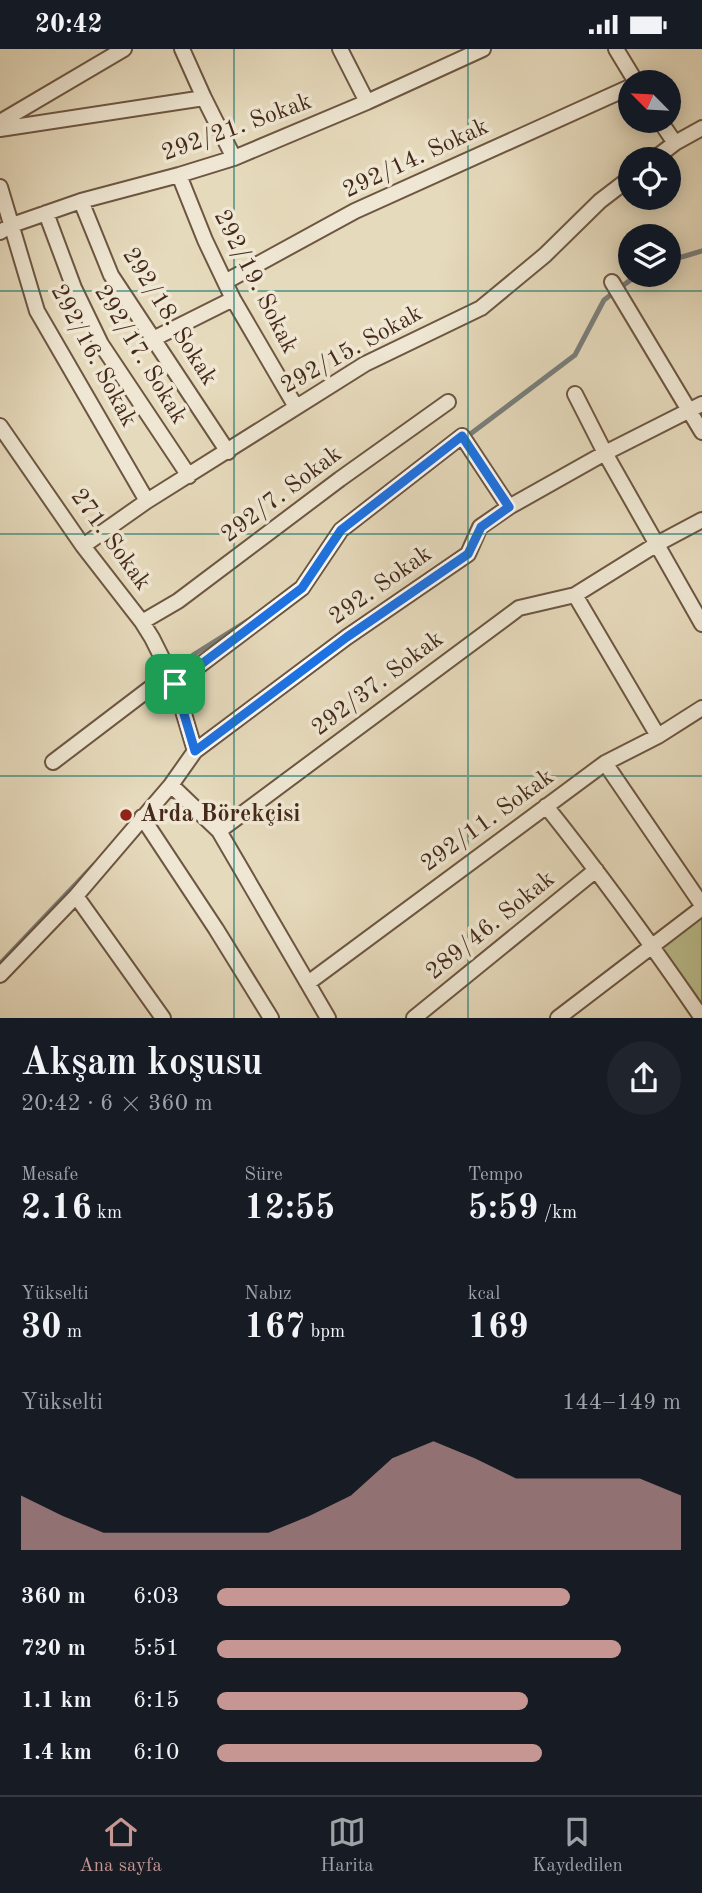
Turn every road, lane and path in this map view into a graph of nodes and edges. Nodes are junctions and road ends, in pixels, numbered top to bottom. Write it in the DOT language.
graph roads {
  1 [pos="123,49"];
  2 [pos="182,49"];
  3 [pos="340,49"];
  4 [pos="484,49"];
  5 [pos="616,49"];
  6 [pos="629,70"];
  7 [pos="618,92"];
  8 [pos="204,98"];
  9 [pos="367,103"];
  10 [pos="0,122"];
  11 [pos="702,128"];
  12 [pos="0,129"];
  13 [pos="668,133"];
  14 [pos="675,143"];
  15 [pos="670,147"];
  16 [pos="234,158"];
  17 [pos="179,175"];
  18 [pos="0,187"];
  19 [pos="618,187"];
  20 [pos="80,201"];
  21 [pos="46,213"];
  22 [pos="6,228"];
  23 [pos="225,282"];
  24 [pos="612,282"];
  25 [pos="233,299"];
  26 [pos="153,338"];
  27 [pos="575,394"];
  28 [pos="448,402"];
  29 [pos="296,407"];
  30 [pos="696,407"];
  31 [pos="0,426"];
  32 [pos="702,432"];
  33 [pos="228,452"];
  34 [pos="605,453"];
  35 [pos="189,476"];
  36 [pos="147,502"];
  37 [pos="509,507"];
  38 [pos="702,520"];
  39 [pos="657,544"];
  40 [pos="83,546"];
  41 [pos="575,595"];
  42 [pos="142,622"];
  43 [pos="702,624"];
  44 [pos="173,678"];
  45 [pos="702,708"];
  46 [pos="658,736"];
  47 [pos="195,751"];
  48 [pos="53,762"];
  49 [pos="605,763"];
  50 [pos="171,785"];
  51 [pos="546,806"];
  52 [pos="142,817"];
  53 [pos="219,831"];
  54 [pos="596,870"];
  55 [pos="76,896"];
  56 [pos="702,907"];
  57 [pos="652,945"];
  58 [pos="0,975"];
  59 [pos="308,983"];
  60 [pos="163,1018"];
  61 [pos="271,1018"];
  62 [pos="328,1018"];
  63 [pos="414,1018"];
  64 [pos="558,1018"];
  65 [pos="702,1018"];
  1 -- 10 [label="street"];
  2 -- 8 [label="street"];
  3 -- 9 [label="street"];
  4 -- 9 [label="street, 292/21. Sokak"];
  5 -- 6 [label="street"];
  7 -- 23 [label="street, 292/14. Sokak"];
  8 -- 12 [label="street, 292/21. Sokak"];
  8 -- 16 [label="street"];
  9 -- 16 [label="street, 292/21. Sokak"];
  11 -- 14 [label="street"];
  13 -- 14 [label="street"];
  14 -- 15 [label="street"];
  16 -- 17 [label="street, 292/21. Sokak"];
  17 -- 20 [label="street, 292/21. Sokak"];
  17 -- 23 [label="street, 292/19. Sokak"];
  18 -- 22 [label="street, 292/16. Sokak"];
  19 -- 29 [label="street, 292/15. Sokak"];
  20 -- 21 [label="street, 292/21. Sokak"];
  20 -- 26 [label="street, 292/18. Sokak"];
  21 -- 22 [label="street, 292/21. Sokak"];
  21 -- 35 [label="street, 292/17. Sokak"];
  22 -- 36 [label="street, 292/16. Sokak"];
  23 -- 25 [label="street, 292/19. Sokak"];
  24 -- 30 [label="street"];
  25 -- 26 [label="street"];
  25 -- 29 [label="street, 292/19. Sokak"];
  26 -- 33 [label="street, 292/18. Sokak"];
  27 -- 34 [label="street"];
  28 -- 42 [label="street, 292/7. Sokak"];
  29 -- 33 [label="street, 292/15. Sokak"];
  30 -- 32 [label="street"];
  30 -- 34 [label="street, 292. Sokak"];
  31 -- 40 [label="street, 271. Sokak"];
  33 -- 35 [label="street, 292/15. Sokak"];
  34 -- 37 [label="street, 292. Sokak"];
  34 -- 39 [label="street"];
  35 -- 36 [label="street, 292/15. Sokak"];
  36 -- 40 [label="street, 292/15. Sokak"];
  37 -- 44 [label="street"];
  37 -- 47 [label="street, 292. Sokak"];
  38 -- 39 [label="street, 292/37. Sokak"];
  39 -- 41 [label="street, 292/37. Sokak"];
  39 -- 43 [label="street"];
  40 -- 42 [label="street, 271. Sokak"];
  41 -- 46 [label="street"];
  41 -- 53 [label="street, 292/37. Sokak"];
  42 -- 44 [label="street, 271. Sokak"];
  44 -- 47 [label="street, 271. Sokak"];
  44 -- 48 [label="street"];
  45 -- 46 [label="street, 292/11. Sokak"];
  46 -- 49 [label="street, 292/11. Sokak"];
  47 -- 50 [label="street, 292. Sokak"];
  49 -- 51 [label="street, 292/11. Sokak"];
  49 -- 56 [label="street"];
  50 -- 52 [label="street, 292. Sokak"];
  50 -- 53 [label="street"];
  51 -- 54 [label="street"];
  51 -- 59 [label="street, 292/11. Sokak"];
  52 -- 55 [label="street, 292. Sokak"];
  52 -- 61 [label="street"];
  53 -- 59 [label="street"];
  54 -- 57 [label="street"];
  54 -- 63 [label="street, 289/46. Sokak"];
  55 -- 58 [label="street, 292. Sokak"];
  55 -- 60 [label="street"];
  56 -- 57 [label="street"];
  57 -- 64 [label="street"];
  57 -- 65 [label="street"];
  59 -- 62 [label="street"];
}
